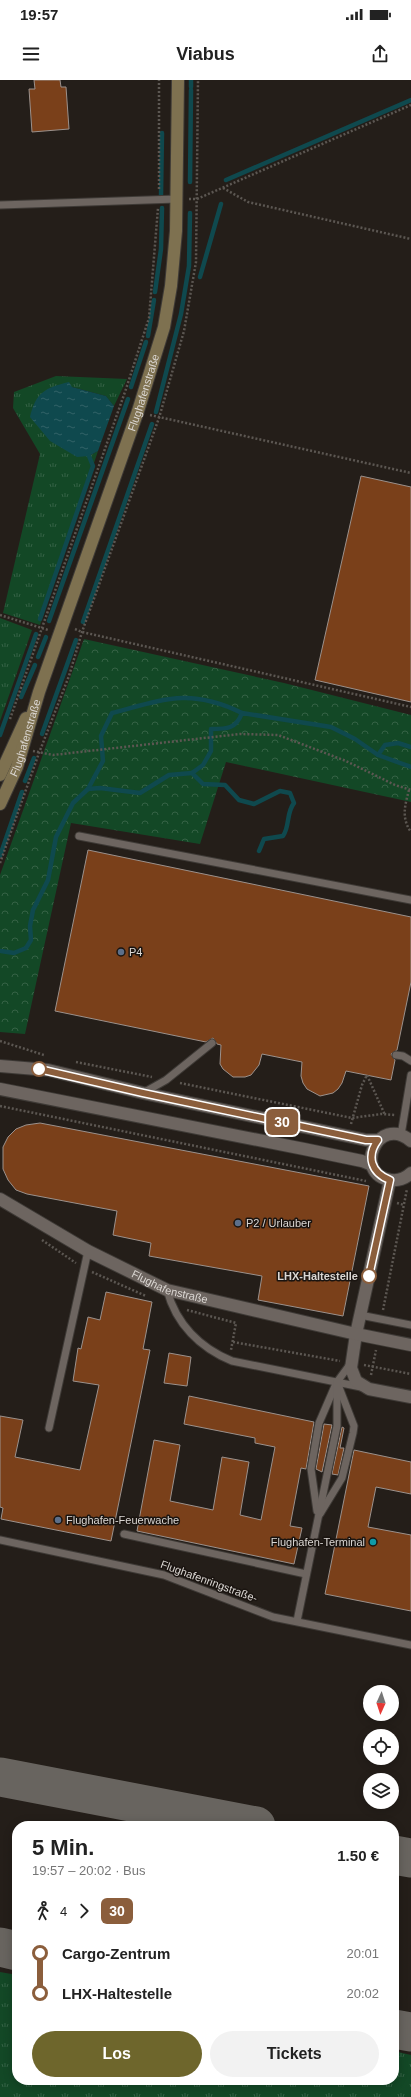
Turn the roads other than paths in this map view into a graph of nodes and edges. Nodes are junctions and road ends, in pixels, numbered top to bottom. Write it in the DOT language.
graph roads {
  1 [pos="178,80"];
  2 [pos="176,199"];
  3 [pos="0,206"];
  4 [pos="39,692"];
  5 [pos="0,775"];
  6 [pos="0,804"];
  7 [pos="80,836"];
  8 [pos="411,900"];
  9 [pos="212,1043"];
  10 [pos="396,1055"];
  11 [pos="0,1060"];
  12 [pos="411,1061"];
  13 [pos="0,1066"];
  14 [pos="13,1067"];
  15 [pos="411,1075"];
  16 [pos="0,1089"];
  17 [pos="143,1093"];
  18 [pos="409,1101"];
  19 [pos="406,1138"];
  20 [pos="378,1140"];
  21 [pos="372,1165"];
  22 [pos="411,1173"];
  23 [pos="390,1180"];
  24 [pos="0,1199"];
  25 [pos="88,1251"];
  26 [pos="167,1290"];
  27 [pos="360,1315"];
  28 [pos="411,1325"];
  29 [pos="356,1334"];
  30 [pos="411,1344"];
  31 [pos="350,1363"];
  32 [pos="337,1382"];
  33 [pos="369,1388"];
  34 [pos="411,1397"];
  35 [pos="49,1428"];
  36 [pos="318,1518"];
  37 [pos="124,1534"];
  38 [pos="0,1540"];
  39 [pos="306,1574"];
  40 [pos="297,1621"];
  41 [pos="411,1645"];
  1 -- 2 [label="main road, Flughafenstraße"];
  2 -- 3 [label="lane"];
  2 -- 4 [label="main road, Flughafenstraße"];
  4 -- 5 [label="main road, Flughafenstraße"];
  4 -- 6 [label="main road, Flughafenstraße"];
  7 -- 8 [label="lane"];
  9 -- 17 [label="lane"];
  10 -- 12 [label="lane"];
  11 -- 14 [label="street"];
  13 -- 14 [label="street"];
  14 -- 17 [label="street"];
  15 -- 18 [label="lane"];
  16 -- 21 [label="street"];
  17 -- 20 [label="street"];
  18 -- 19 [label="lane"];
  19 -- 20 [label="street"];
  20 -- 21 [label="street"];
  21 -- 23 [label="street"];
  22 -- 23 [label="street"];
  23 -- 27 [label="street"];
  24 -- 25 [label="street, Flughafenstraße"];
  25 -- 26 [label="street, Flughafenstraße"];
  25 -- 35 [label="lane"];
  26 -- 29 [label="street, Flughafenstraße"];
  26 -- 32 [label="lane"];
  27 -- 28 [label="lane"];
  27 -- 29 [label="street"];
  29 -- 30 [label="street, Flughafenstraße"];
  29 -- 31 [label="street"];
  31 -- 32 [label="lane"];
  31 -- 33 [label="street"];
  32 -- 33 [label="lane"];
  32 -- 36 [label="lane"];
  32 -- 36 [label="lane"];
  32 -- 36 [label="lane"];
  33 -- 34 [label="street"];
  36 -- 39 [label="lane"];
  37 -- 39 [label="lane"];
  38 -- 40 [label="lane, Flughafenringstraße-"];
  39 -- 40 [label="lane"];
  40 -- 41 [label="lane, Flughafenringstraße-"];
}
